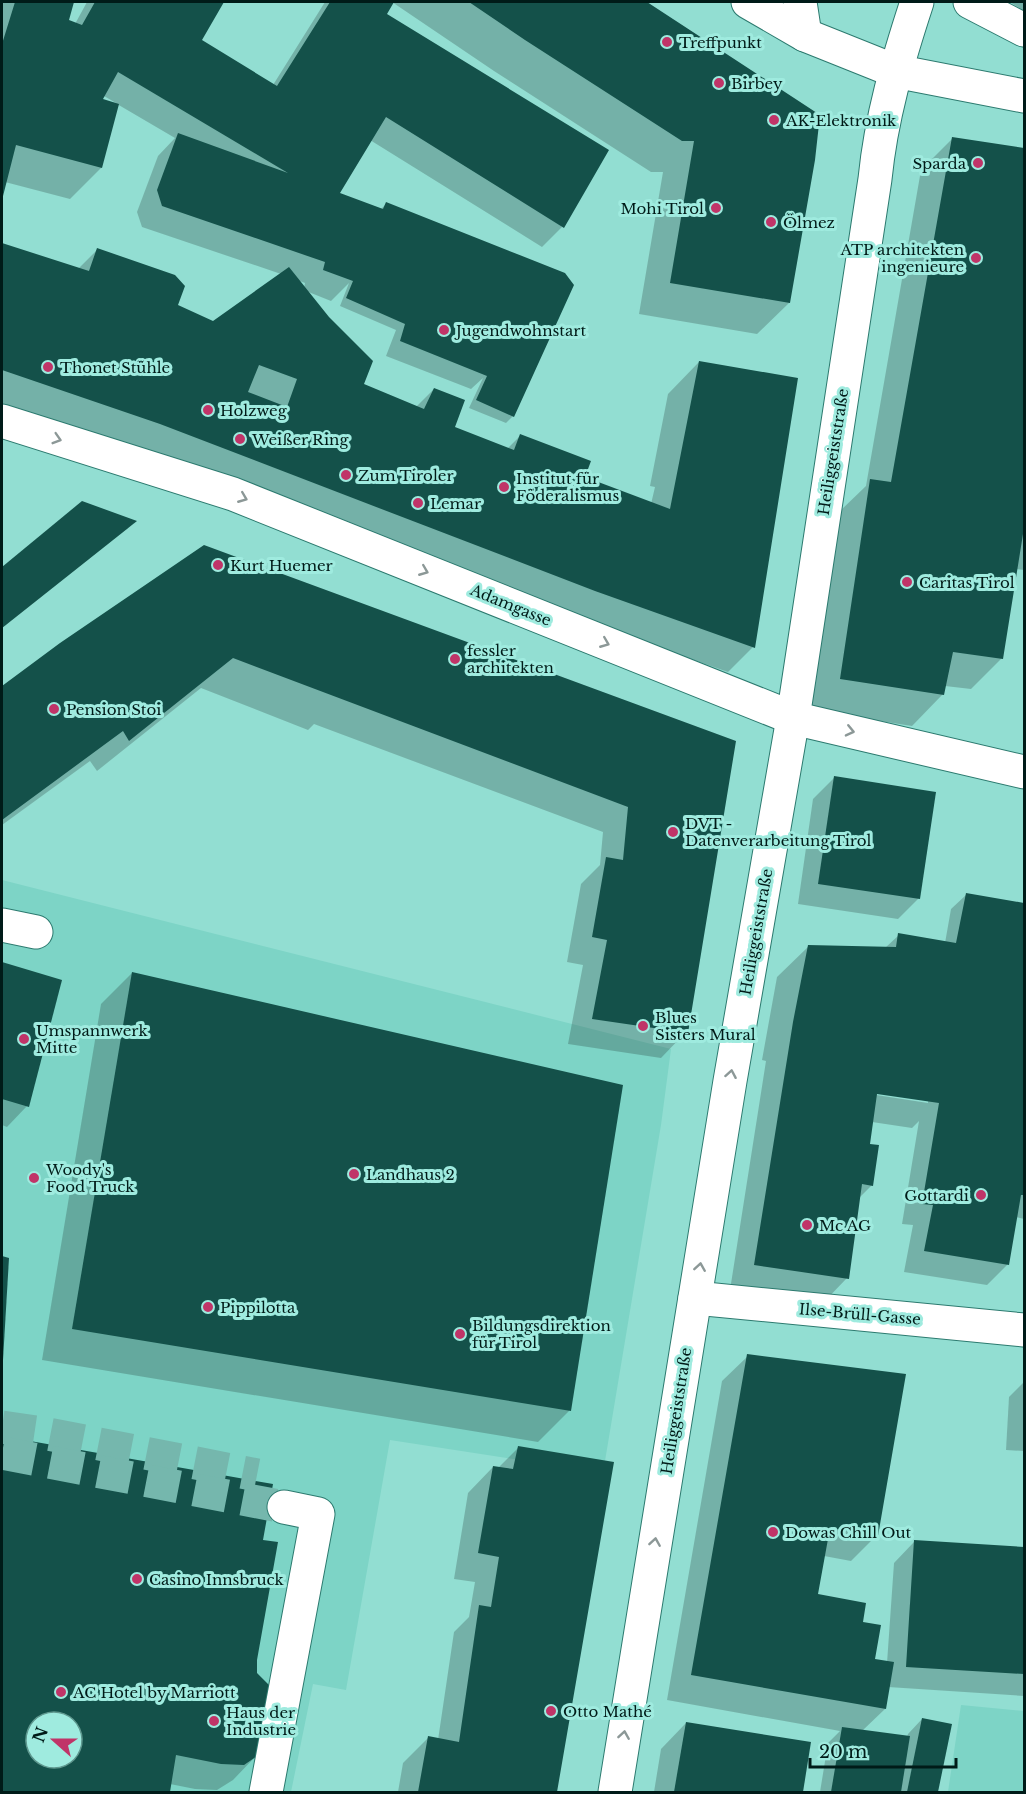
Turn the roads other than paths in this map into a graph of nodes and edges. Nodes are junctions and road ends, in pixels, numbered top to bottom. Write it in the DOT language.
graph roads {
  1 [pos="748,2"];
  2 [pos="800,2"];
  3 [pos="917,2"];
  4 [pos="970,2"];
  5 [pos="1024,30"];
  6 [pos="805,35"];
  7 [pos="895,71"];
  8 [pos="1024,96"];
  9 [pos="2,421"];
  10 [pos="793,718"];
  11 [pos="1024,772"];
  12 [pos="2,925"];
  13 [pos="36,932"];
  14 [pos="695,1298"];
  15 [pos="1024,1330"];
  16 [pos="285,1507"];
  17 [pos="266,1792"];
  18 [pos="615,1792"];
  1 -- 6 [label="street"];
  2 -- 6 [label="street"];
  3 -- 7 [label="street, Heiliggeiststraße"];
  4 -- 5 [label="street"];
  6 -- 7 [label="street"];
  7 -- 8 [label="street"];
  7 -- 10 [label="street, Heiliggeiststraße"];
  9 -- 10 [label="street, Adamgasse, one-way"];
  10 -- 11 [label="street, Adamgasse, one-way"];
  14 -- 10 [label="street, Heiliggeiststraße, one-way"];
  12 -- 13 [label="street"];
  14 -- 15 [label="street, Ilse-Brüll-Gasse"];
  18 -- 14 [label="street, Heiliggeiststraße, one-way"];
  16 -- 17 [label="street"];
}
